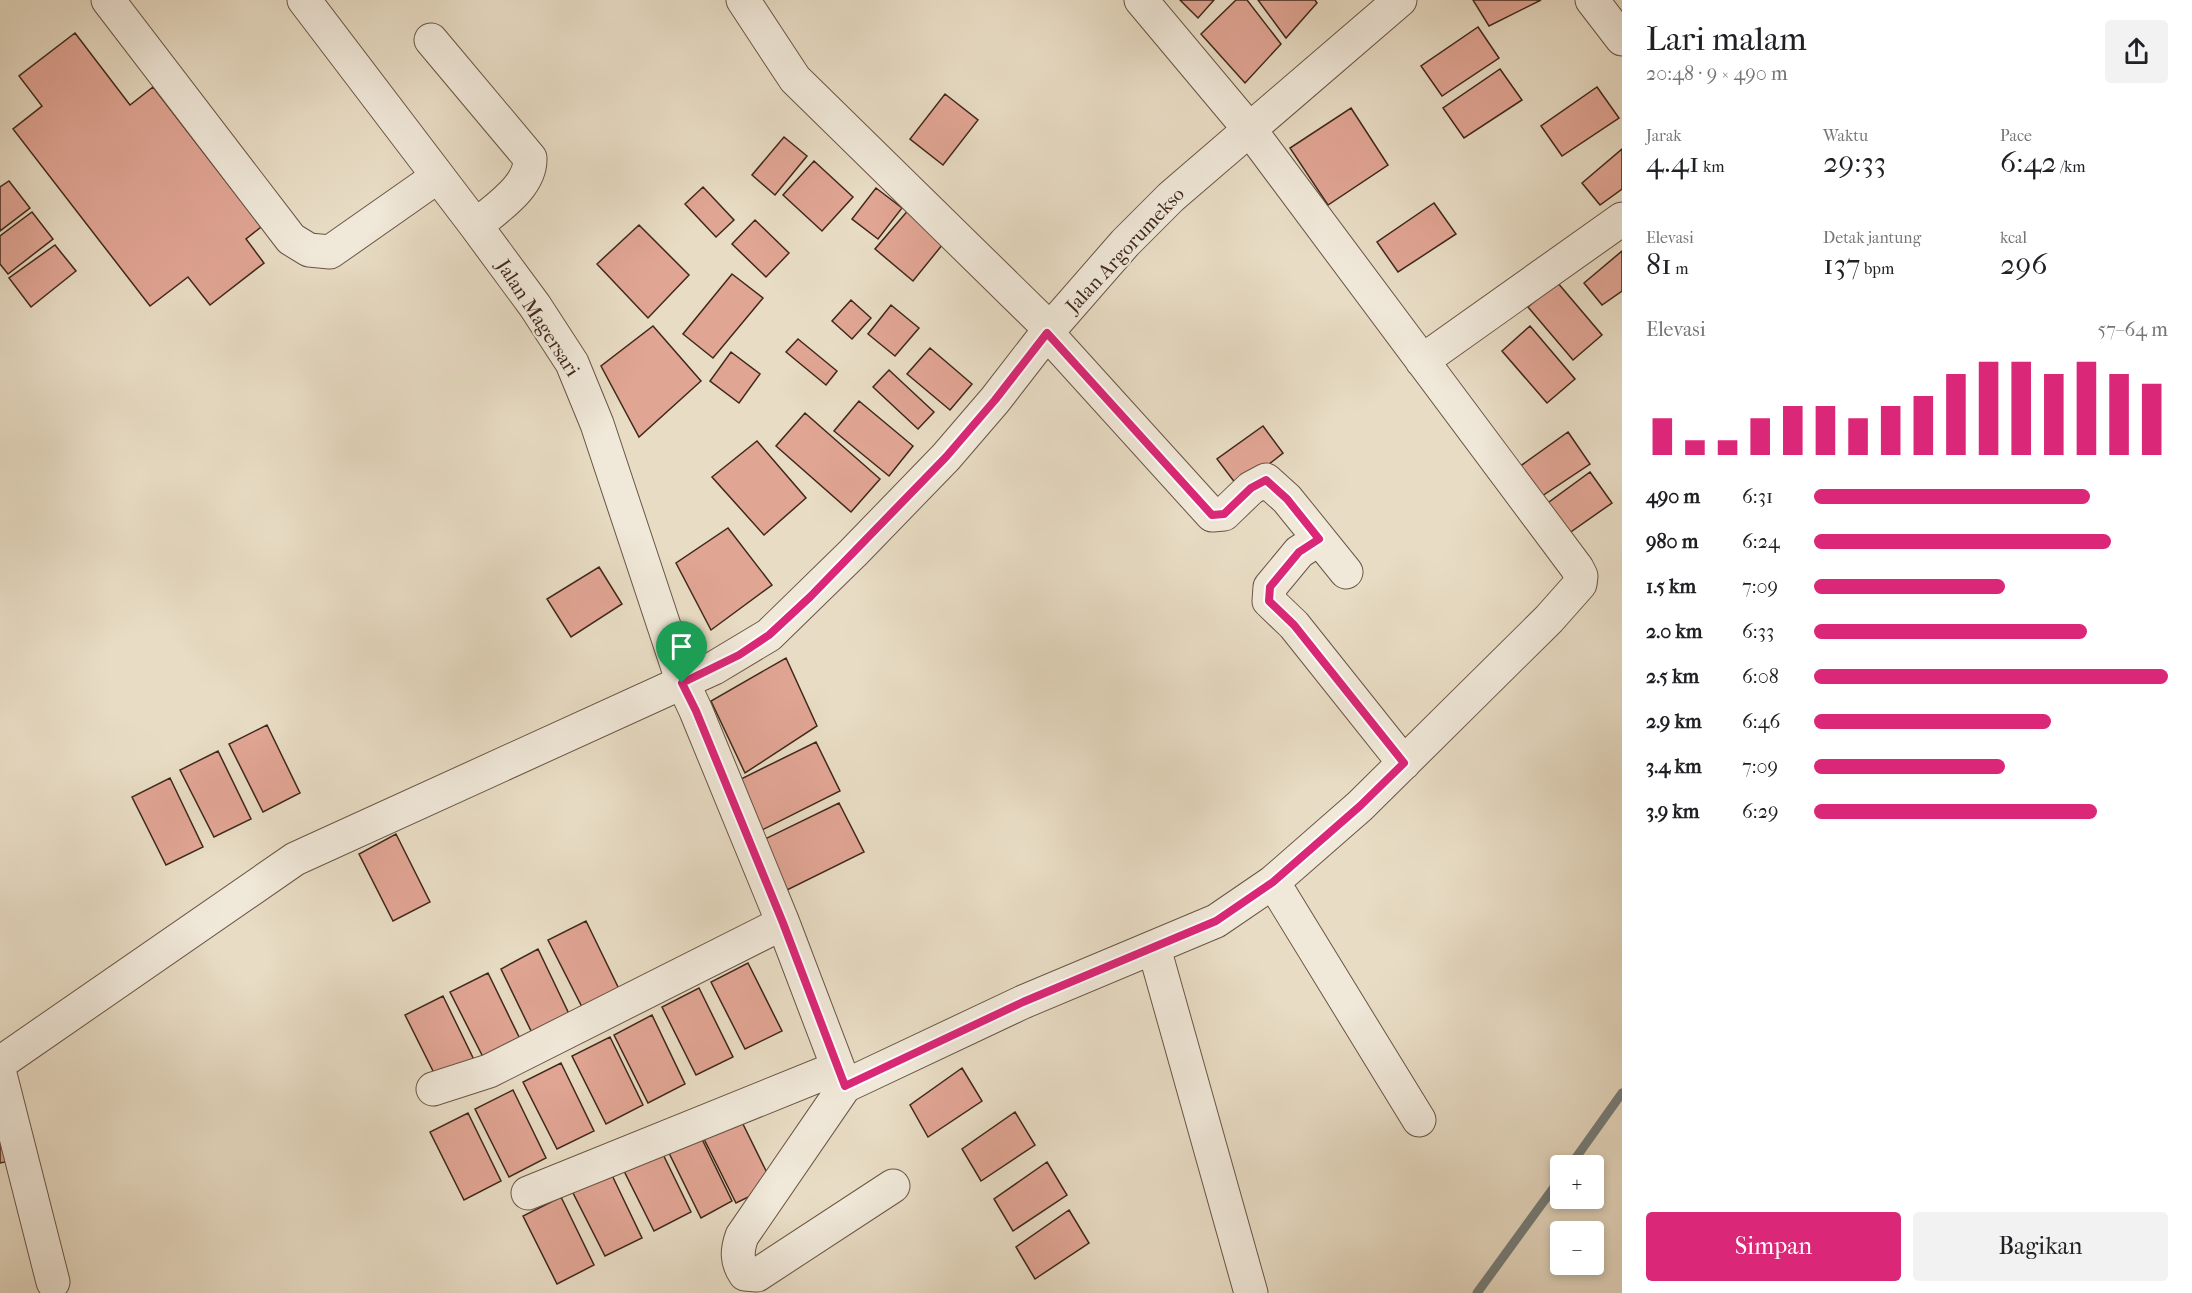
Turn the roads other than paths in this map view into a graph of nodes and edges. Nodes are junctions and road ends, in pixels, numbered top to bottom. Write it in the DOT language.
graph roads {
  1 [pos="108,0"];
  2 [pos="304,0"];
  3 [pos="743,0"];
  4 [pos="1141,0"];
  5 [pos="1400,0"];
  6 [pos="1592,0"];
  7 [pos="1622,39"];
  8 [pos="431,40"];
  9 [pos="1250,130"];
  10 [pos="437,177"];
  11 [pos="1622,219"];
  12 [pos="476,226"];
  13 [pos="1049,331"];
  14 [pos="1422,361"];
  15 [pos="1319,539"];
  16 [pos="1346,573"];
  17 [pos="682,683"];
  18 [pos="1404,763"];
  19 [pos="1273,882"];
  20 [pos="783,923"];
  21 [pos="1154,948"];
  22 [pos="0,1063"];
  23 [pos="0,1074"];
  24 [pos="841,1077"];
  25 [pos="433,1089"];
  26 [pos="1419,1120"];
  27 [pos="893,1186"];
  28 [pos="528,1193"];
  29 [pos="53,1282"];
  30 [pos="1251,1293"];
  1 -- 10 [label="street"];
  2 -- 10 [label="street, Jalan Magersari"];
  3 -- 13 [label="street"];
  4 -- 9 [label="street"];
  5 -- 9 [label="street, Jalan Argorumekso"];
  6 -- 7 [label="street"];
  8 -- 12 [label="street"];
  9 -- 13 [label="street, Jalan Argorumekso"];
  9 -- 14 [label="street"];
  10 -- 12 [label="street, Jalan Magersari"];
  11 -- 14 [label="street"];
  12 -- 17 [label="street, Jalan Magersari"];
  13 -- 15 [label="street"];
  13 -- 17 [label="street, Jalan Argorumekso"];
  14 -- 18 [label="street"];
  15 -- 16 [label="street"];
  15 -- 18 [label="street"];
  17 -- 20 [label="street, Jalan Magersari"];
  17 -- 22 [label="street, Jalan Argorumekso"];
  18 -- 19 [label="street"];
  19 -- 21 [label="street"];
  19 -- 26 [label="street"];
  20 -- 24 [label="street, Jalan Magersari"];
  20 -- 25 [label="street"];
  21 -- 24 [label="street"];
  21 -- 30 [label="street"];
  23 -- 29 [label="street"];
  24 -- 27 [label="street"];
  24 -- 28 [label="street"];
}
